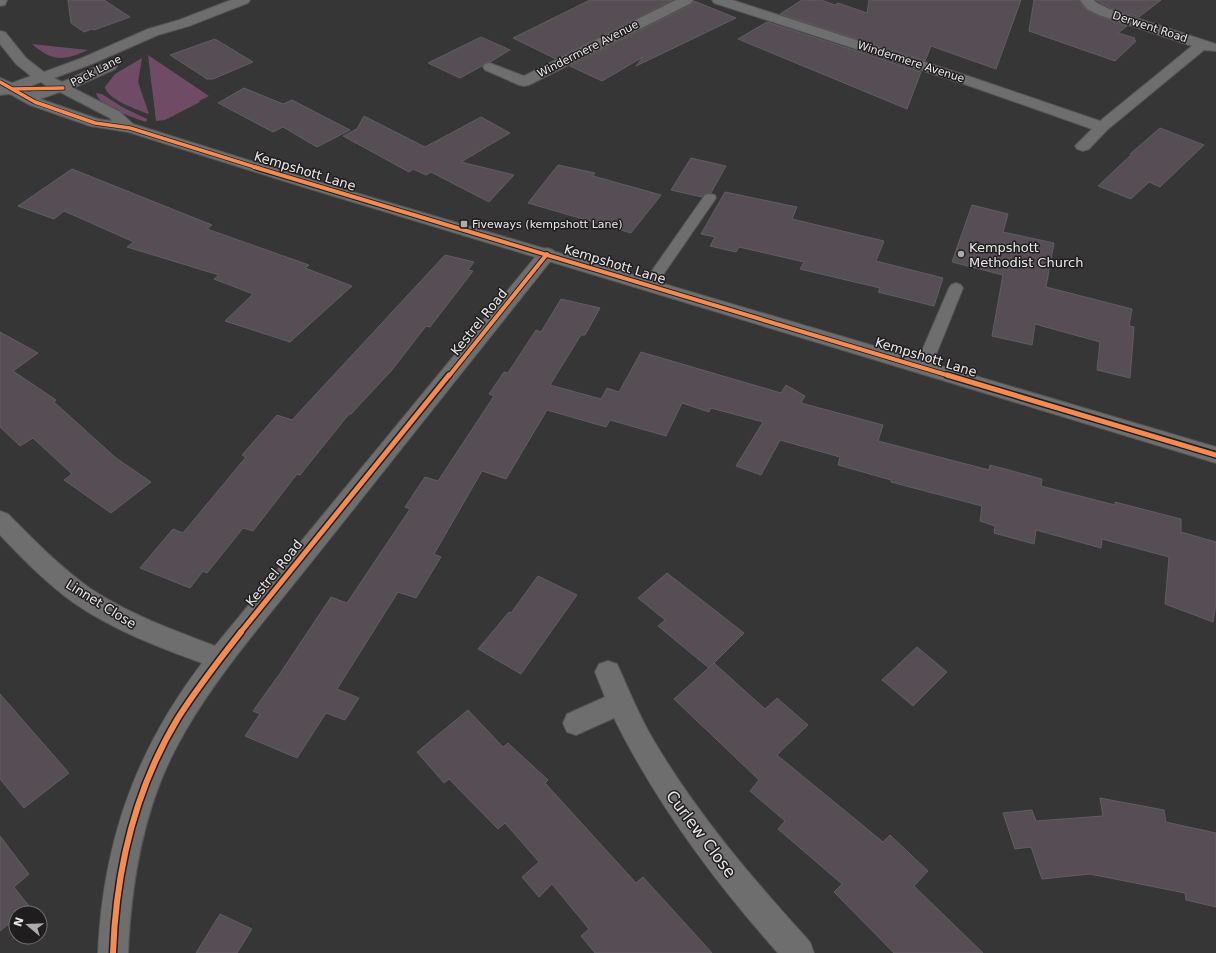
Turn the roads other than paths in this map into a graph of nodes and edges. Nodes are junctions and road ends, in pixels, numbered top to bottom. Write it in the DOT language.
graph roads {
  1 [pos="243,0"];
  2 [pos="686,0"];
  3 [pos="719,0"];
  4 [pos="1087,0"];
  5 [pos="184,23"];
  6 [pos="0,35"];
  7 [pos="1209,47"];
  8 [pos="490,67"];
  9 [pos="43,78"];
  10 [pos="4,88"];
  11 [pos="63,88"];
  12 [pos="26,97"];
  13 [pos="0,102"];
  14 [pos="1102,127"];
  15 [pos="130,128"];
  16 [pos="1083,146"];
  17 [pos="710,198"];
  18 [pos="547,254"];
  19 [pos="649,285"];
  20 [pos="956,288"];
  21 [pos="923,367"];
  22 [pos="1216,455"];
  23 [pos="0,520"];
  24 [pos="220,659"];
  25 [pos="608,672"];
  26 [pos="620,703"];
  27 [pos="576,724"];
  28 [pos="113,953"];
  29 [pos="799,953"];
  1 -- 5 [label="street, Pack Lane"];
  2 -- 8 [label="street, Windermere Avenue"];
  3 -- 14 [label="street, Windermere Avenue"];
  4 -- 7 [label="street, Derwent Road"];
  5 -- 9 [label="street, Pack Lane"];
  5 -- 11 [label="street, Pack Lane"];
  6 -- 9 [label="street, Kempshott Lane"];
  7 -- 14 [label="street"];
  9 -- 10 [label="street, Pack Lane"];
  9 -- 11 [label="street, Kempshott Lane"];
  10 -- 12 [label="street, Kempshott Lane"];
  11 -- 12 [label="street, Pack Lane"];
  11 -- 15 [label="street, Kempshott Lane"];
  12 -- 13 [label="street, Pack Lane"];
  12 -- 15 [label="street, Kempshott Lane"];
  14 -- 16 [label="street"];
  15 -- 18 [label="street, Kempshott Lane"];
  17 -- 19 [label="lane"];
  18 -- 19 [label="street, Kempshott Lane"];
  18 -- 24 [label="street, Kestrel Road"];
  19 -- 21 [label="street, Kempshott Lane"];
  20 -- 21 [label="lane"];
  21 -- 22 [label="street, Kempshott Lane"];
  23 -- 24 [label="street, Linnet Close"];
  24 -- 28 [label="street, Kestrel Road"];
  25 -- 26 [label="street, Curlew Close"];
  26 -- 27 [label="street"];
  26 -- 29 [label="street, Curlew Close"];
}
